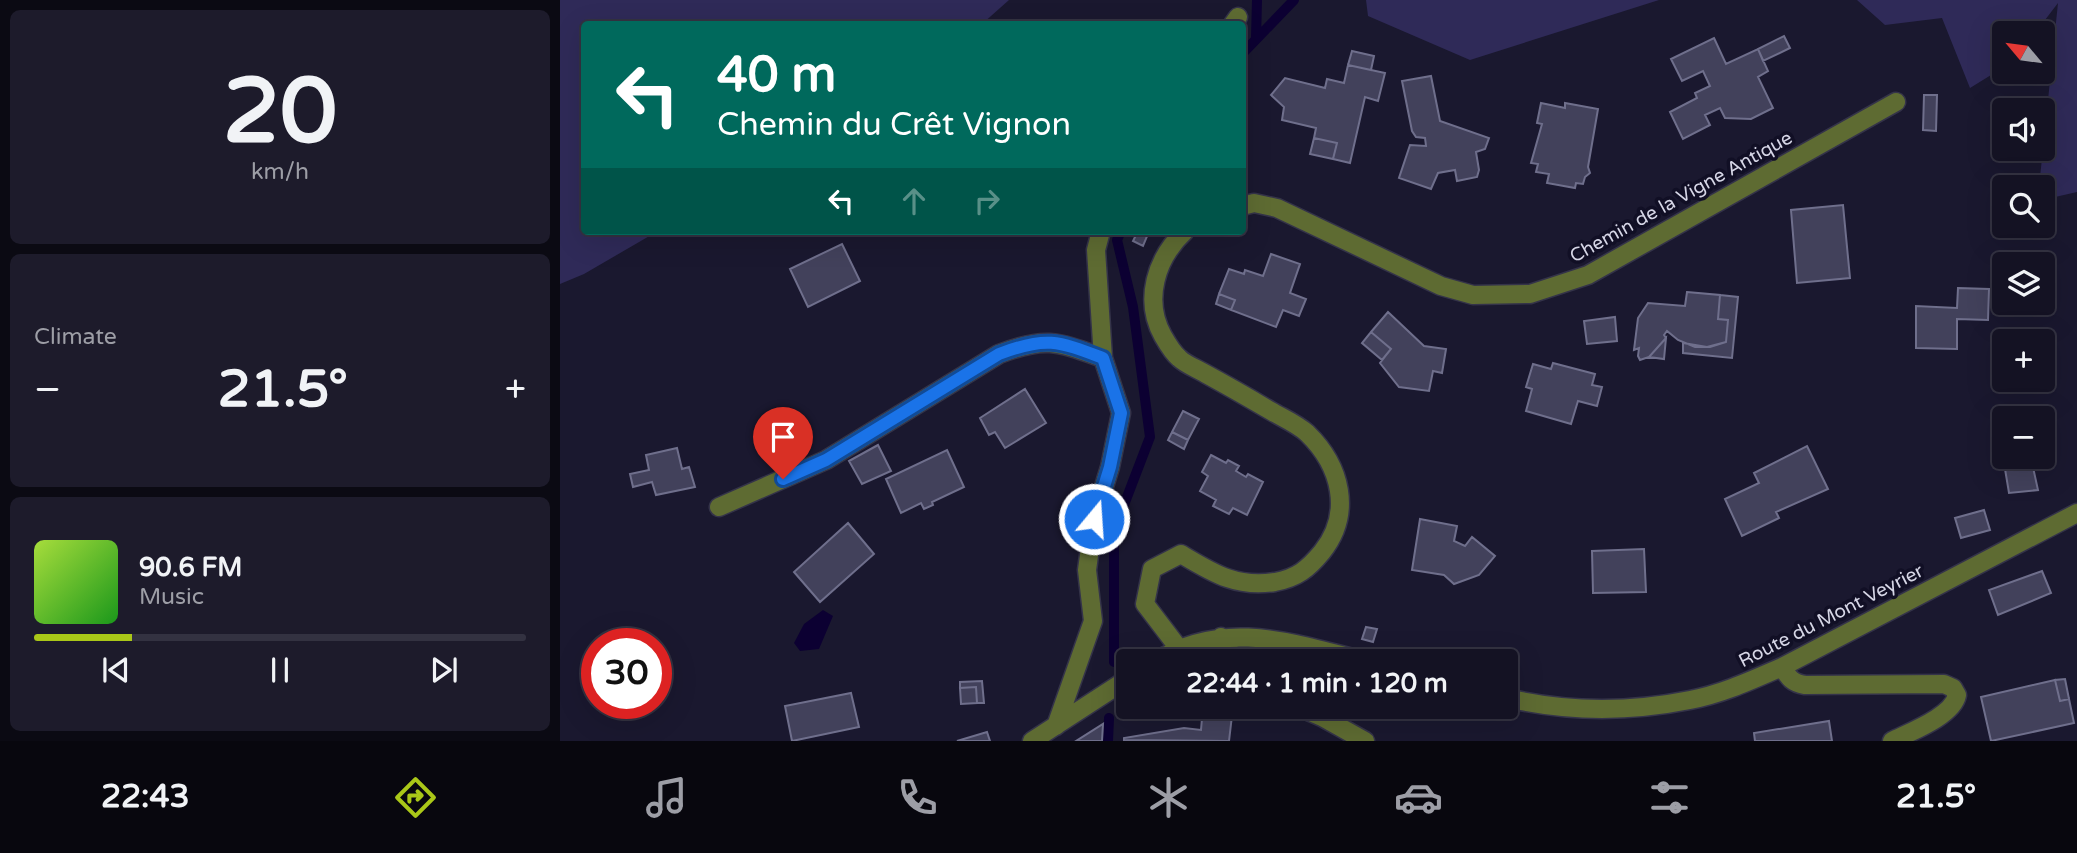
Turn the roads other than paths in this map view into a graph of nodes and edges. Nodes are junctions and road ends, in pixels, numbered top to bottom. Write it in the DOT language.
graph roads {
  1 [pos="1896,102"];
  2 [pos="1246,205"];
  3 [pos="1100,235"];
  4 [pos="1181,235"];
  5 [pos="1103,358"];
  6 [pos="719,507"];
  7 [pos="2077,513"];
  8 [pos="1221,637"];
  9 [pos="1179,649"];
  10 [pos="1182,649"];
  11 [pos="1228,649"];
  12 [pos="1315,649"];
  13 [pos="1782,667"];
  14 [pos="1116,687"];
  15 [pos="1518,700"];
  16 [pos="1326,719"];
  17 [pos="1056,726"];
  18 [pos="1032,741"];
  19 [pos="1365,741"];
  20 [pos="1892,741"];
  1 -- 2 [label="street, Chemin de la Vigne Antique"];
  3 -- 5 [label="street"];
  4 -- 9 [label="street"];
  5 -- 6 [label="street"];
  5 -- 17 [label="street"];
  7 -- 13 [label="street, Route du Mont Veyrier"];
  8 -- 10 [label="street"];
  8 -- 11 [label="street"];
  8 -- 12 [label="street"];
  13 -- 15 [label="street, Route du Mont Veyrier"];
  13 -- 20 [label="street"];
  14 -- 17 [label="street"];
  16 -- 19 [label="street"];
  17 -- 18 [label="street"];
}
